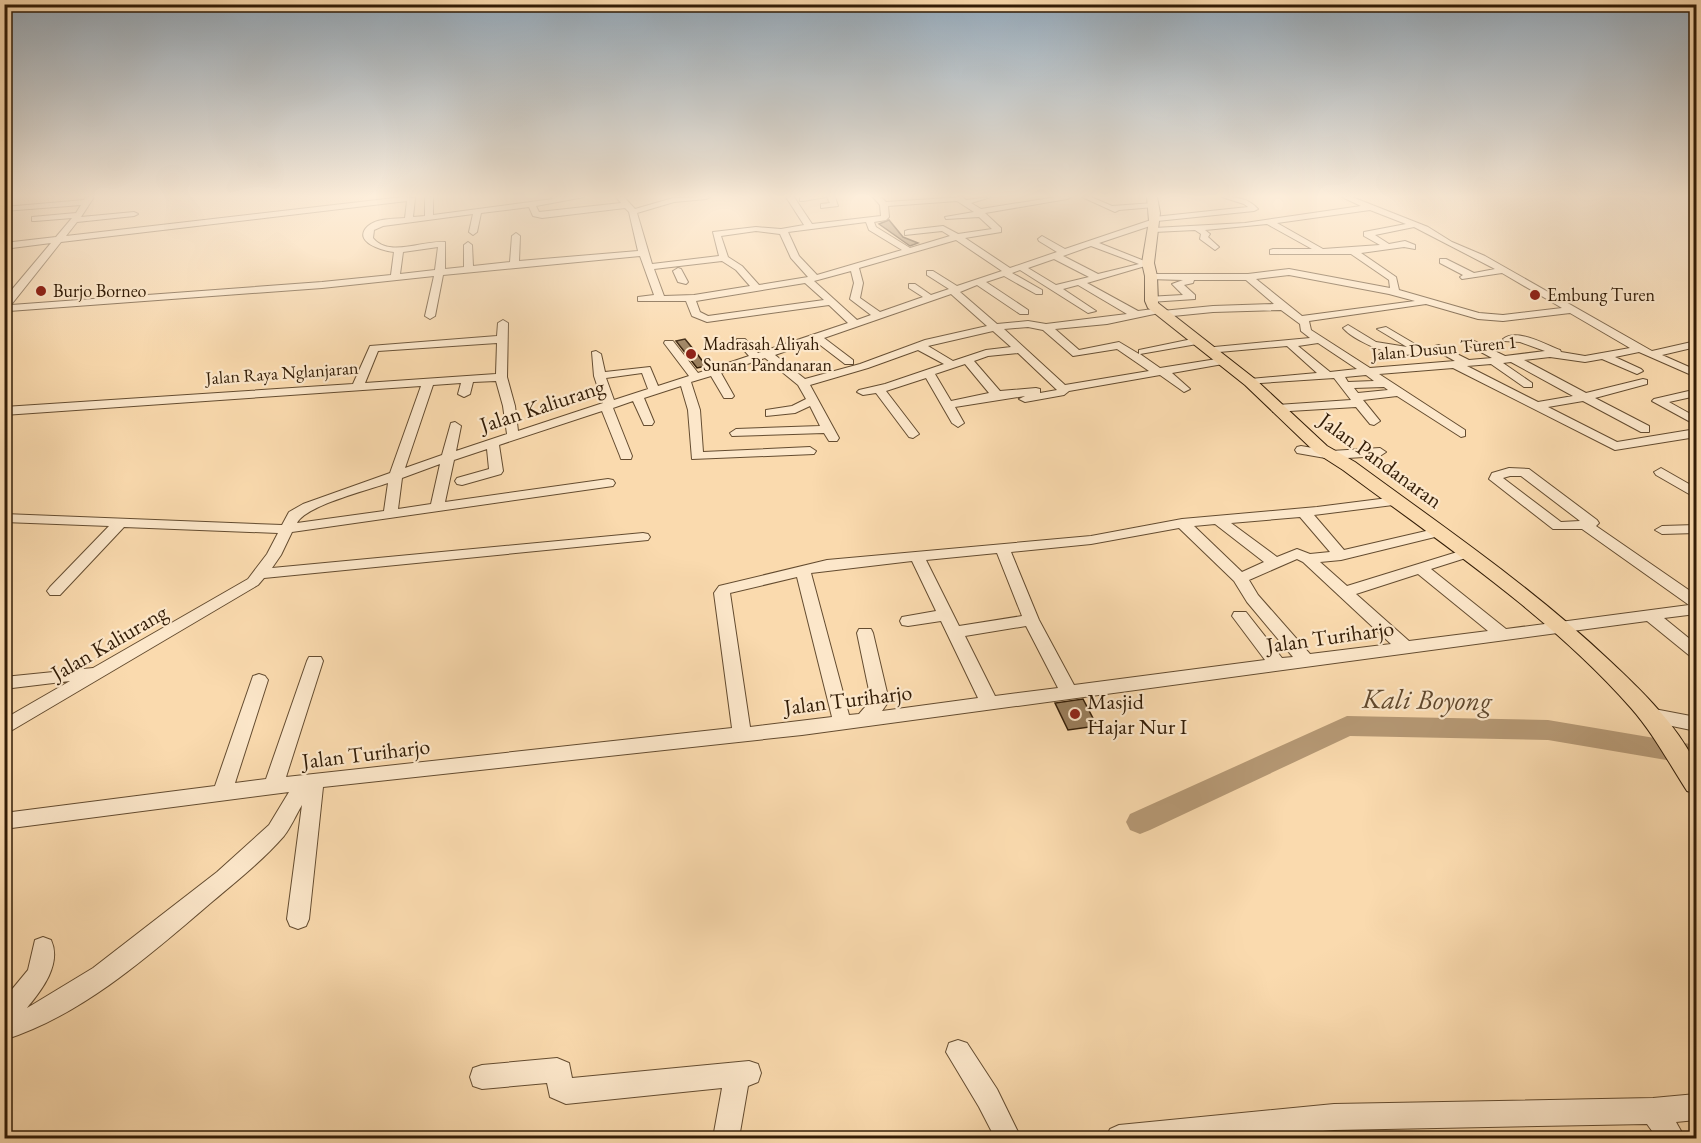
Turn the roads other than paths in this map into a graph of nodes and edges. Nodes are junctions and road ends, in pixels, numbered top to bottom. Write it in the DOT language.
graph roads {
  1 [pos="50,250"];
  2 [pos="400,250"];
  3 [pos="441,250"];
  4 [pos="467,250"];
  5 [pos="515,250"];
  6 [pos="722,250"];
  7 [pos="791,250"];
  8 [pos="979,250"];
  9 [pos="1055,250"];
  10 [pos="1070,250"];
  11 [pos="1111,250"];
  12 [pos="1147,250"];
  13 [pos="1271,250"];
  14 [pos="1305,250"];
  15 [pos="1358,250"];
  16 [pos="1465,250"];
  17 [pos="909,251"];
  18 [pos="1322,251"];
  19 [pos="1353,251"];
  20 [pos="643,253"];
  21 [pos="1059,254"];
  22 [pos="724,258"];
  23 [pos="1443,261"];
  24 [pos="1145,263"];
  25 [pos="514,265"];
  26 [pos="736,266"];
  27 [pos="854,268"];
  28 [pos="715,269"];
  29 [pos="693,270"];
  30 [pos="1012,270"];
  31 [pos="1505,270"];
  32 [pos="469,271"];
  33 [pos="650,271"];
  34 [pos="678,271"];
  35 [pos="1289,272"];
  36 [pos="930,273"];
  37 [pos="438,274"];
  38 [pos="1097,277"];
  39 [pos="1216,277"];
  40 [pos="1248,277"];
  41 [pos="395,278"];
  42 [pos="1151,278"];
  43 [pos="811,279"];
  44 [pos="1190,281"];
  45 [pos="683,282"];
  46 [pos="979,282"];
  47 [pos="1079,282"];
  48 [pos="753,285"];
  49 [pos="1257,285"];
  50 [pos="912,286"];
  51 [pos="701,287"];
  52 [pos="1056,288"];
  53 [pos="1377,289"];
  54 [pos="955,290"];
  55 [pos="1390,291"];
  56 [pos="1039,292"];
  57 [pos="657,297"];
  58 [pos="690,298"];
  59 [pos="930,298"];
  60 [pos="641,299"];
  61 [pos="1150,299"];
  62 [pos="833,302"];
  63 [pos="1428,302"];
  64 [pos="1398,306"];
  65 [pos="1283,307"];
  66 [pos="5,309"];
  67 [pos="1569,309"];
  68 [pos="1092,311"];
  69 [pos="1024,312"];
  70 [pos="1161,312"];
  71 [pos="878,315"];
  72 [pos="1137,315"];
  73 [pos="430,316"];
  74 [pos="1478,316"];
  75 [pos="1301,319"];
  76 [pos="503,323"];
  77 [pos="854,323"];
  78 [pos="995,327"];
  79 [pos="1046,327"];
  80 [pos="1348,328"];
  81 [pos="1382,329"];
  82 [pos="959,335"];
  83 [pos="816,337"];
  84 [pos="503,339"];
  85 [pos="1319,340"];
  86 [pos="741,341"];
  87 [pos="669,343"];
  88 [pos="1472,343"];
  89 [pos="1290,344"];
  90 [pos="1696,344"];
  91 [pos="920,346"];
  92 [pos="1439,348"];
  93 [pos="1019,350"];
  94 [pos="1420,350"];
  95 [pos="1210,351"];
  96 [pos="1143,352"];
  97 [pos="1646,352"];
  98 [pos="986,353"];
  99 [pos="596,354"];
  100 [pos="1561,354"];
  101 [pos="762,356"];
  102 [pos="1604,356"];
  103 [pos="1180,358"];
  104 [pos="967,359"];
  105 [pos="1503,360"];
  106 [pos="849,362"];
  107 [pos="953,364"];
  108 [pos="1456,364"];
  109 [pos="714,371"];
  110 [pos="1159,371"];
  111 [pos="1637,371"];
  112 [pos="888,372"];
  113 [pos="1368,372"];
  114 [pos="929,373"];
  115 [pos="1696,374"];
  116 [pos="1332,375"];
  117 [pos="600,376"];
  118 [pos="501,377"];
  119 [pos="691,378"];
  120 [pos="468,379"];
  121 [pos="428,382"];
  122 [pos="1250,382"];
  123 [pos="1643,382"];
  124 [pos="803,383"];
  125 [pos="1388,384"];
  126 [pos="1345,385"];
  127 [pos="1528,385"];
  128 [pos="358,386"];
  129 [pos="879,389"];
  130 [pos="1063,389"];
  131 [pos="1184,389"];
  132 [pos="654,390"];
  133 [pos="1037,391"];
  134 [pos="863,392"];
  135 [pos="1310,392"];
  136 [pos="1401,392"];
  137 [pos="1011,393"];
  138 [pos="1693,393"];
  139 [pos="464,394"];
  140 [pos="997,394"];
  141 [pos="637,396"];
  142 [pos="728,396"];
  143 [pos="1584,397"];
  144 [pos="1025,399"];
  145 [pos="1357,400"];
  146 [pos="811,401"];
  147 [pos="608,405"];
  148 [pos="947,405"];
  149 [pos="1321,406"];
  150 [pos="1536,406"];
  151 [pos="795,409"];
  152 [pos="1278,409"];
  153 [pos="4,411"];
  154 [pos="1029,412"];
  155 [pos="1374,421"];
  156 [pos="648,422"];
  157 [pos="1696,422"];
  158 [pos="958,423"];
  159 [pos="801,425"];
  160 [pos="455,426"];
  161 [pos="785,427"];
  162 [pos="1645,429"];
  163 [pos="736,433"];
  164 [pos="1696,433"];
  165 [pos="913,434"];
  166 [pos="1461,434"];
  167 [pos="513,437"];
  168 [pos="494,443"];
  169 [pos="1300,450"];
  170 [pos="810,451"];
  171 [pos="1380,452"];
  172 [pos="1331,455"];
  173 [pos="626,456"];
  174 [pos="447,458"];
  175 [pos="1661,472"];
  176 [pos="396,476"];
  177 [pos="462,481"];
  178 [pos="608,483"];
  179 [pos="1696,493"];
  180 [pos="1396,501"];
  181 [pos="437,508"];
  182 [pos="1303,512"];
  183 [pos="390,515"];
  184 [pos="4,518"];
  185 [pos="1217,519"];
  186 [pos="120,523"];
  187 [pos="1182,523"];
  188 [pos="1585,525"];
  189 [pos="286,529"];
  190 [pos="1696,529"];
  191 [pos="1662,530"];
  192 [pos="1439,532"];
  193 [pos="643,537"];
  194 [pos="1002,548"];
  195 [pos="1467,553"];
  196 [pos="1341,555"];
  197 [pos="917,556"];
  198 [pos="1308,559"];
  199 [pos="1276,564"];
  200 [pos="1420,568"];
  201 [pos="803,571"];
  202 [pos="260,574"];
  203 [pos="1240,578"];
  204 [pos="55,591"];
  205 [pos="1345,592"];
  206 [pos="1696,602"];
  207 [pos="1696,609"];
  208 [pos="946,615"];
  209 [pos="1240,616"];
  210 [pos="1651,616"];
  211 [pos="1030,620"];
  212 [pos="908,621"];
  213 [pos="1560,628"];
  214 [pos="954,632"];
  215 [pos="865,633"];
  216 [pos="1505,636"];
  217 [pos="1407,649"];
  218 [pos="1696,652"];
  219 [pos="315,661"];
  220 [pos="1307,662"];
  221 [pos="1279,666"];
  222 [pos="96,672"];
  223 [pos="259,680"];
  224 [pos="4,683"];
  225 [pos="1069,693"];
  226 [pos="990,704"];
  227 [pos="864,720"];
  228 [pos="842,723"];
  229 [pos="1655,723"];
  230 [pos="1696,724"];
  231 [pos="4,728"];
  232 [pos="742,734"];
  233 [pos="308,782"];
  234 [pos="1696,784"];
  235 [pos="273,787"];
  236 [pos="222,794"];
  237 [pos="4,821"];
  238 [pos="298,919"];
  239 [pos="43,947"];
  240 [pos="4,1017"];
  241 [pos="4,1028"];
  242 [pos="958,1052"];
  243 [pos="482,1077"];
  244 [pos="1696,1107"];
  245 [pos="1653,1111"];
  246 [pos="726,1138"];
  247 [pos="1008,1138"];
  248 [pos="1119,1138"];
  249 [pos="1672,1138"];
  1 -- 66 [label="street"];
  2 -- 41 [label="street"];
  3 -- 37 [label="street"];
  4 -- 32 [label="street"];
  5 -- 25 [label="street"];
  6 -- 22 [label="street"];
  7 -- 43 [label="street"];
  8 -- 30 [label="street"];
  9 -- 21 [label="street"];
  10 -- 21 [label="street, Jalan Kaliurang"];
  11 -- 24 [label="street"];
  12 -- 24 [label="main road"];
  13 -- 35 [label="street"];
  14 -- 18 [label="street"];
  15 -- 19 [label="street"];
  16 -- 31 [label="street"];
  17 -- 27 [label="street"];
  18 -- 19 [label="street"];
  19 -- 55 [label="street"];
  20 -- 25 [label="street"];
  20 -- 33 [label="street"];
  21 -- 30 [label="street, Jalan Kaliurang"];
  21 -- 38 [label="street"];
  22 -- 26 [label="street"];
  22 -- 33 [label="street"];
  23 -- 31 [label="street"];
  24 -- 38 [label="street"];
  24 -- 42 [label="main road"];
  25 -- 32 [label="street"];
  26 -- 28 [label="street"];
  26 -- 48 [label="street"];
  27 -- 43 [label="street"];
  27 -- 71 [label="street"];
  29 -- 34 [label="street"];
  30 -- 46 [label="street, Jalan Kaliurang"];
  30 -- 52 [label="street"];
  30 -- 56 [label="street"];
  31 -- 67 [label="street"];
  32 -- 37 [label="street"];
  33 -- 34 [label="street"];
  33 -- 57 [label="street"];
  34 -- 45 [label="street"];
  35 -- 40 [label="street"];
  35 -- 53 [label="street"];
  36 -- 54 [label="street"];
  37 -- 41 [label="street"];
  37 -- 73 [label="street"];
  38 -- 47 [label="street"];
  39 -- 40 [label="street"];
  39 -- 42 [label="street"];
  39 -- 49 [label="street"];
  40 -- 49 [label="street"];
  41 -- 66 [label="street"];
  42 -- 61 [label="main road"];
  43 -- 48 [label="street"];
  43 -- 62 [label="street"];
  44 -- 61 [label="street"];
  46 -- 54 [label="street, Jalan Kaliurang"];
  46 -- 69 [label="street"];
  47 -- 52 [label="street"];
  47 -- 72 [label="street"];
  48 -- 51 [label="street"];
  48 -- 58 [label="street"];
  49 -- 65 [label="street"];
  50 -- 59 [label="street"];
  52 -- 68 [label="street"];
  53 -- 55 [label="street"];
  53 -- 64 [label="street"];
  54 -- 59 [label="street, Jalan Kaliurang"];
  54 -- 78 [label="street"];
  55 -- 63 [label="street"];
  57 -- 58 [label="street"];
  57 -- 60 [label="street"];
  58 -- 62 [label="street"];
  59 -- 71 [label="street, Jalan Kaliurang"];
  61 -- 70 [label="main road, Jalan Pandanaran"];
  62 -- 77 [label="street"];
  63 -- 64 [label="street"];
  63 -- 74 [label="street"];
  64 -- 75 [label="street"];
  65 -- 70 [label="street"];
  65 -- 75 [label="street"];
  67 -- 74 [label="street"];
  67 -- 97 [label="street"];
  70 -- 72 [label="street"];
  70 -- 95 [label="main road, Jalan Pandanaran"];
  71 -- 77 [label="street, Jalan Kaliurang"];
  72 -- 79 [label="street"];
  74 -- 100 [label="street"];
  75 -- 85 [label="street"];
  76 -- 84 [label="street"];
  77 -- 83 [label="street, Jalan Kaliurang"];
  78 -- 79 [label="street"];
  78 -- 82 [label="street"];
  78 -- 93 [label="street"];
  79 -- 110 [label="street"];
  80 -- 94 [label="street"];
  81 -- 94 [label="street"];
  82 -- 91 [label="street"];
  82 -- 98 [label="street"];
  83 -- 101 [label="street, Jalan Kaliurang"];
  83 -- 106 [label="street"];
  84 -- 118 [label="street"];
  84 -- 128 [label="street"];
  85 -- 89 [label="street"];
  85 -- 113 [label="street"];
  86 -- 101 [label="street"];
  87 -- 119 [label="street"];
  88 -- 105 [label="street"];
  89 -- 95 [label="street"];
  89 -- 116 [label="street"];
  90 -- 97 [label="street, Jalan Dusun Turen 1"];
  91 -- 107 [label="street"];
  91 -- 112 [label="street"];
  92 -- 108 [label="street"];
  93 -- 98 [label="street"];
  93 -- 130 [label="street"];
  94 -- 108 [label="street"];
  95 -- 96 [label="street"];
  95 -- 103 [label="street"];
  95 -- 110 [label="street"];
  95 -- 122 [label="main road, Jalan Pandanaran"];
  97 -- 102 [label="street, Jalan Dusun Turen 1"];
  97 -- 115 [label="street"];
  98 -- 104 [label="street"];
  99 -- 117 [label="street"];
  100 -- 102 [label="street, Jalan Dusun Turen 1"];
  100 -- 105 [label="street, Jalan Dusun Turen 1"];
  101 -- 109 [label="street, Jalan Kaliurang"];
  101 -- 124 [label="street"];
  102 -- 111 [label="street"];
  104 -- 107 [label="street"];
  104 -- 140 [label="street"];
  105 -- 108 [label="street, Jalan Dusun Turen 1"];
  105 -- 127 [label="street"];
  105 -- 143 [label="street"];
  107 -- 114 [label="street"];
  108 -- 113 [label="street, Jalan Dusun Turen 1"];
  108 -- 150 [label="street"];
  109 -- 119 [label="street, Jalan Kaliurang"];
  109 -- 142 [label="street"];
  110 -- 130 [label="street"];
  110 -- 131 [label="street"];
  112 -- 114 [label="street"];
  112 -- 124 [label="street"];
  112 -- 129 [label="street"];
  113 -- 116 [label="street, Jalan Dusun Turen 1"];
  113 -- 125 [label="street"];
  114 -- 148 [label="street"];
  116 -- 122 [label="street, Jalan Dusun Turen 1"];
  116 -- 126 [label="street"];
  117 -- 132 [label="street"];
  117 -- 147 [label="street"];
  118 -- 120 [label="street, Jalan Raya Nglanjaran"];
  118 -- 167 [label="street"];
  119 -- 132 [label="street, Jalan Kaliurang"];
  119 -- 170 [label="street"];
  120 -- 121 [label="street, Jalan Raya Nglanjaran"];
  120 -- 139 [label="street"];
  121 -- 128 [label="street, Jalan Raya Nglanjaran"];
  121 -- 176 [label="street"];
  122 -- 152 [label="main road, Jalan Pandanaran"];
  123 -- 143 [label="street"];
  124 -- 146 [label="street"];
  125 -- 126 [label="street"];
  125 -- 136 [label="street"];
  126 -- 145 [label="street"];
  128 -- 153 [label="street, Jalan Raya Nglanjaran"];
  129 -- 134 [label="street"];
  129 -- 165 [label="street"];
  130 -- 144 [label="street"];
  132 -- 141 [label="street, Jalan Kaliurang"];
  133 -- 137 [label="street"];
  135 -- 149 [label="street"];
  136 -- 145 [label="street"];
  136 -- 166 [label="street"];
  137 -- 140 [label="street"];
  137 -- 154 [label="street"];
  138 -- 157 [label="street"];
  140 -- 148 [label="street"];
  141 -- 147 [label="street, Jalan Kaliurang"];
  141 -- 156 [label="street"];
  143 -- 150 [label="street"];
  143 -- 162 [label="street"];
  145 -- 149 [label="street"];
  145 -- 155 [label="street"];
  146 -- 151 [label="street"];
  146 -- 163 [label="street"];
  147 -- 167 [label="street, Jalan Kaliurang"];
  147 -- 173 [label="street"];
  148 -- 158 [label="street"];
  149 -- 152 [label="street"];
  150 -- 164 [label="street"];
  151 -- 159 [label="street"];
  151 -- 161 [label="street"];
  152 -- 172 [label="main road, Jalan Pandanaran"];
  160 -- 174 [label="street"];
  167 -- 168 [label="street, Jalan Kaliurang"];
  168 -- 174 [label="street, Jalan Kaliurang"];
  168 -- 177 [label="street"];
  169 -- 172 [label="street"];
  171 -- 172 [label="street"];
  172 -- 180 [label="main road, Jalan Pandanaran"];
  174 -- 176 [label="street, Jalan Kaliurang"];
  174 -- 181 [label="street"];
  175 -- 179 [label="street"];
  176 -- 183 [label="street"];
  176 -- 189 [label="street, Jalan Kaliurang"];
  178 -- 181 [label="street"];
  180 -- 182 [label="street"];
  180 -- 192 [label="main road, Jalan Pandanaran"];
  181 -- 183 [label="street"];
  182 -- 185 [label="street"];
  182 -- 196 [label="street"];
  183 -- 189 [label="street"];
  184 -- 186 [label="street"];
  185 -- 187 [label="street"];
  185 -- 199 [label="street"];
  186 -- 189 [label="street"];
  186 -- 204 [label="street"];
  187 -- 194 [label="street"];
  187 -- 203 [label="street"];
  188 -- 188 [label="street"];
  188 -- 206 [label="street"];
  189 -- 202 [label="street, Jalan Kaliurang"];
  190 -- 191 [label="street"];
  192 -- 195 [label="main road, Jalan Pandanaran"];
  192 -- 196 [label="street"];
  193 -- 202 [label="street"];
  194 -- 197 [label="street"];
  194 -- 211 [label="street"];
  195 -- 200 [label="street"];
  195 -- 213 [label="main road, Jalan Pandanaran"];
  196 -- 198 [label="street"];
  197 -- 201 [label="street"];
  197 -- 208 [label="street"];
  198 -- 199 [label="street"];
  198 -- 205 [label="street"];
  199 -- 203 [label="street"];
  200 -- 205 [label="street"];
  200 -- 216 [label="street"];
  201 -- 228 [label="street"];
  201 -- 232 [label="street"];
  202 -- 222 [label="street, Jalan Kaliurang"];
  203 -- 220 [label="street"];
  205 -- 217 [label="street"];
  207 -- 210 [label="street, Jalan Turiharjo"];
  208 -- 212 [label="street"];
  208 -- 214 [label="street"];
  209 -- 221 [label="street"];
  210 -- 213 [label="street, Jalan Turiharjo"];
  210 -- 218 [label="street"];
  211 -- 214 [label="street"];
  211 -- 225 [label="street"];
  213 -- 216 [label="street, Jalan Turiharjo"];
  213 -- 229 [label="main road, Jalan Pandanaran"];
  214 -- 226 [label="street"];
  215 -- 227 [label="street"];
  216 -- 217 [label="street, Jalan Turiharjo"];
  217 -- 220 [label="street, Jalan Turiharjo"];
  219 -- 235 [label="street"];
  220 -- 221 [label="street, Jalan Turiharjo"];
  221 -- 225 [label="street, Jalan Turiharjo"];
  222 -- 224 [label="street"];
  222 -- 231 [label="street, Jalan Kaliurang"];
  223 -- 236 [label="street"];
  225 -- 226 [label="street, Jalan Turiharjo"];
  226 -- 227 [label="street, Jalan Turiharjo"];
  227 -- 228 [label="street, Jalan Turiharjo"];
  228 -- 232 [label="street, Jalan Turiharjo"];
  229 -- 230 [label="street"];
  229 -- 234 [label="main road, Jalan Pandanaran"];
  232 -- 233 [label="street, Jalan Turiharjo"];
  233 -- 235 [label="street, Jalan Turiharjo"];
  233 -- 238 [label="street"];
  233 -- 241 [label="street"];
  235 -- 236 [label="street, Jalan Turiharjo"];
  236 -- 237 [label="street, Jalan Turiharjo"];
  239 -- 240 [label="street"];
  242 -- 247 [label="street"];
  243 -- 246 [label="street"];
  244 -- 245 [label="street"];
  245 -- 248 [label="street"];
  245 -- 249 [label="street"];
}
